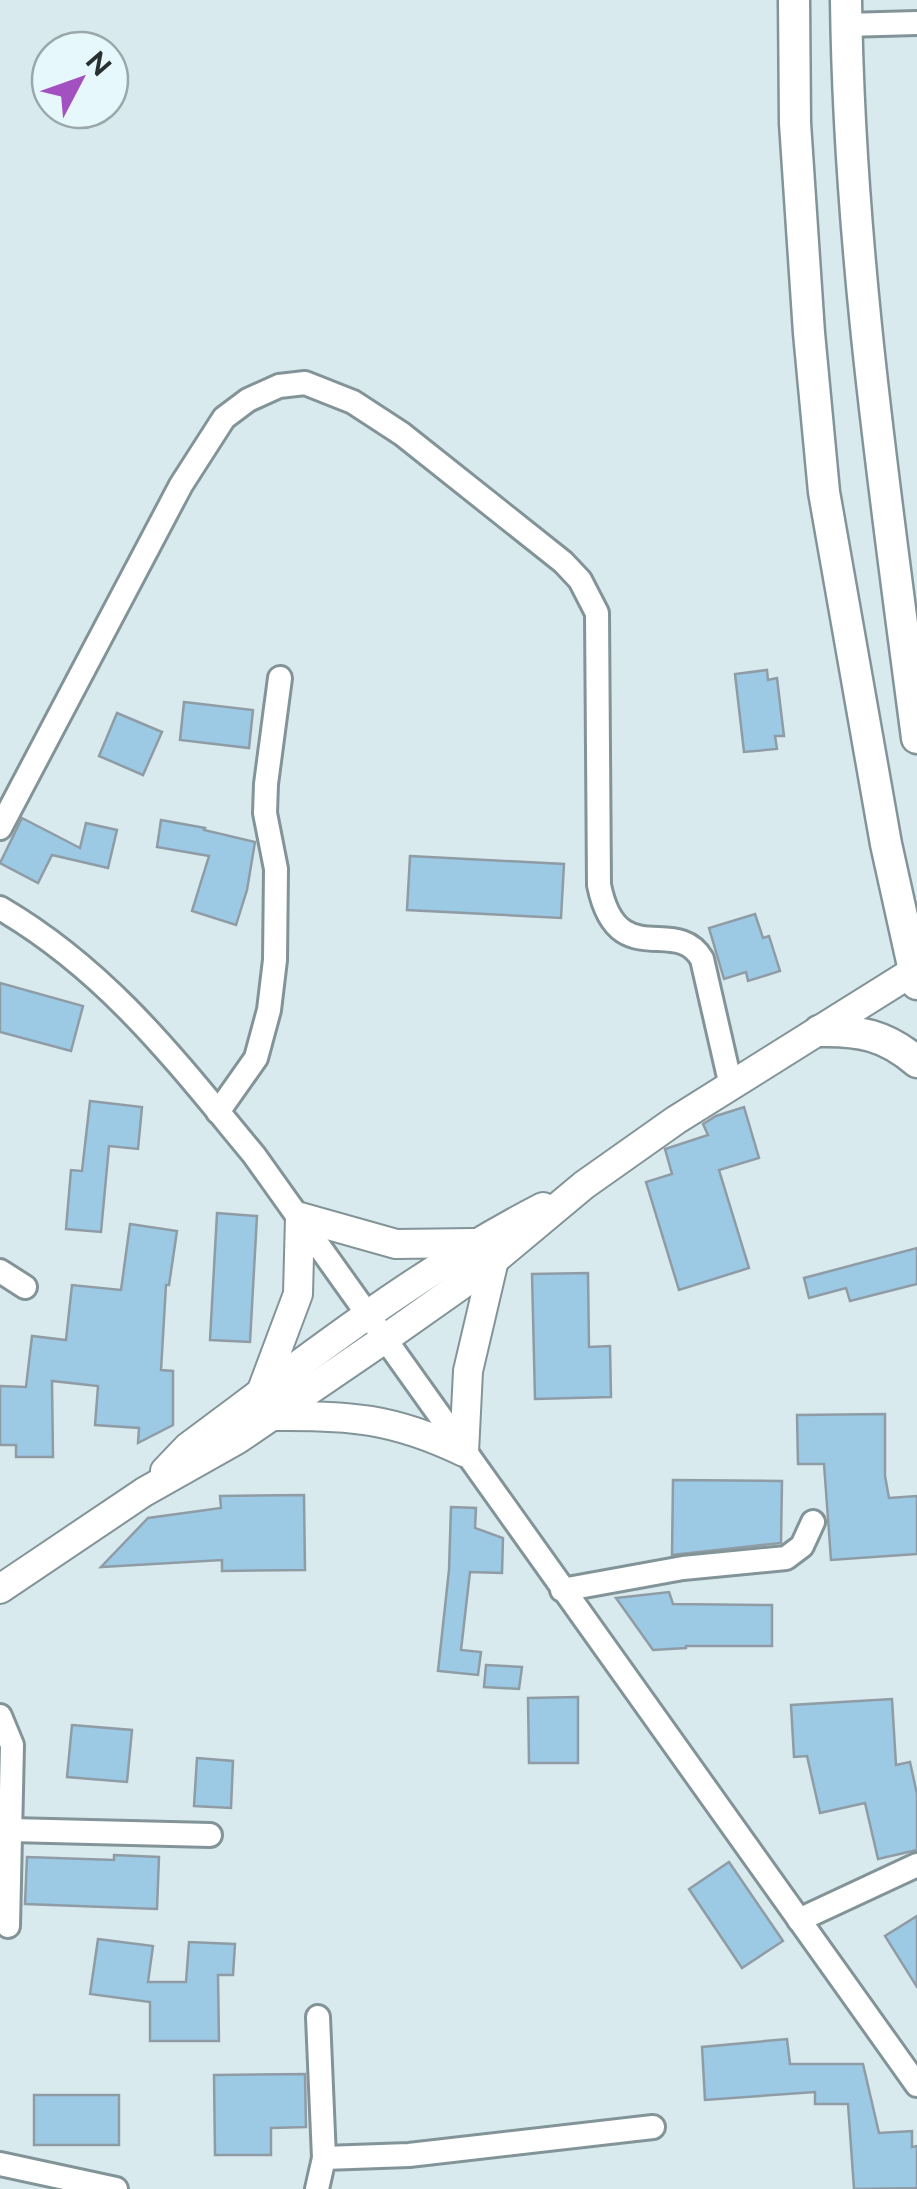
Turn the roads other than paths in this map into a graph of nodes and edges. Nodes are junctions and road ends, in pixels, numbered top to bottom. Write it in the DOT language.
graph roads {
  1 [pos="794,0"];
  2 [pos="846,12"];
  3 [pos="917,23"];
  4 [pos="280,678"];
  5 [pos="917,738"];
  6 [pos="0,828"];
  7 [pos="0,908"];
  8 [pos="916,975"];
  9 [pos="819,1031"];
  10 [pos="917,1062"];
  11 [pos="730,1086"];
  12 [pos="218,1112"];
  13 [pos="300,1217"];
  14 [pos="487,1251"];
  15 [pos="0,1271"];
  16 [pos="25,1287"];
  17 [pos="369,1314"];
  18 [pos="386,1338"];
  19 [pos="266,1405"];
  20 [pos="464,1452"];
  21 [pos="813,1522"];
  22 [pos="0,1589"];
  23 [pos="562,1590"];
  24 [pos="0,1716"];
  25 [pos="11,1830"];
  26 [pos="210,1835"];
  27 [pos="917,1865"];
  28 [pos="799,1920"];
  29 [pos="8,1926"];
  30 [pos="318,2018"];
  31 [pos="917,2085"];
  32 [pos="653,2127"];
  33 [pos="324,2158"];
  34 [pos="0,2164"];
  35 [pos="116,2189"];
  36 [pos="297,2189"];
  37 [pos="317,2189"];
  1 -- 8 [label="main road"];
  2 -- 3 [label="street"];
  2 -- 5 [label="main road"];
  4 -- 12 [label="street"];
  6 -- 11 [label="street"];
  7 -- 12 [label="street"];
  8 -- 9 [label="street"];
  9 -- 10 [label="main road"];
  9 -- 11 [label="street"];
  11 -- 14 [label="street"];
  12 -- 13 [label="street"];
  13 -- 14 [label="street"];
  13 -- 17 [label="street"];
  13 -- 19 [label="street"];
  14 -- 17 [label="street"];
  14 -- 18 [label="street"];
  14 -- 20 [label="street"];
  15 -- 16 [label="street"];
  17 -- 18 [label="street"];
  17 -- 19 [label="street"];
  18 -- 19 [label="street"];
  18 -- 20 [label="street"];
  19 -- 20 [label="street"];
  19 -- 22 [label="street"];
  20 -- 23 [label="street"];
  21 -- 23 [label="street"];
  23 -- 28 [label="street"];
  24 -- 25 [label="street"];
  25 -- 26 [label="street"];
  25 -- 29 [label="street"];
  27 -- 28 [label="street"];
  28 -- 31 [label="street"];
  30 -- 33 [label="street"];
  32 -- 33 [label="street"];
  33 -- 37 [label="street"];
  34 -- 35 [label="street"];
  36 -- 37 [label="street"];
}
